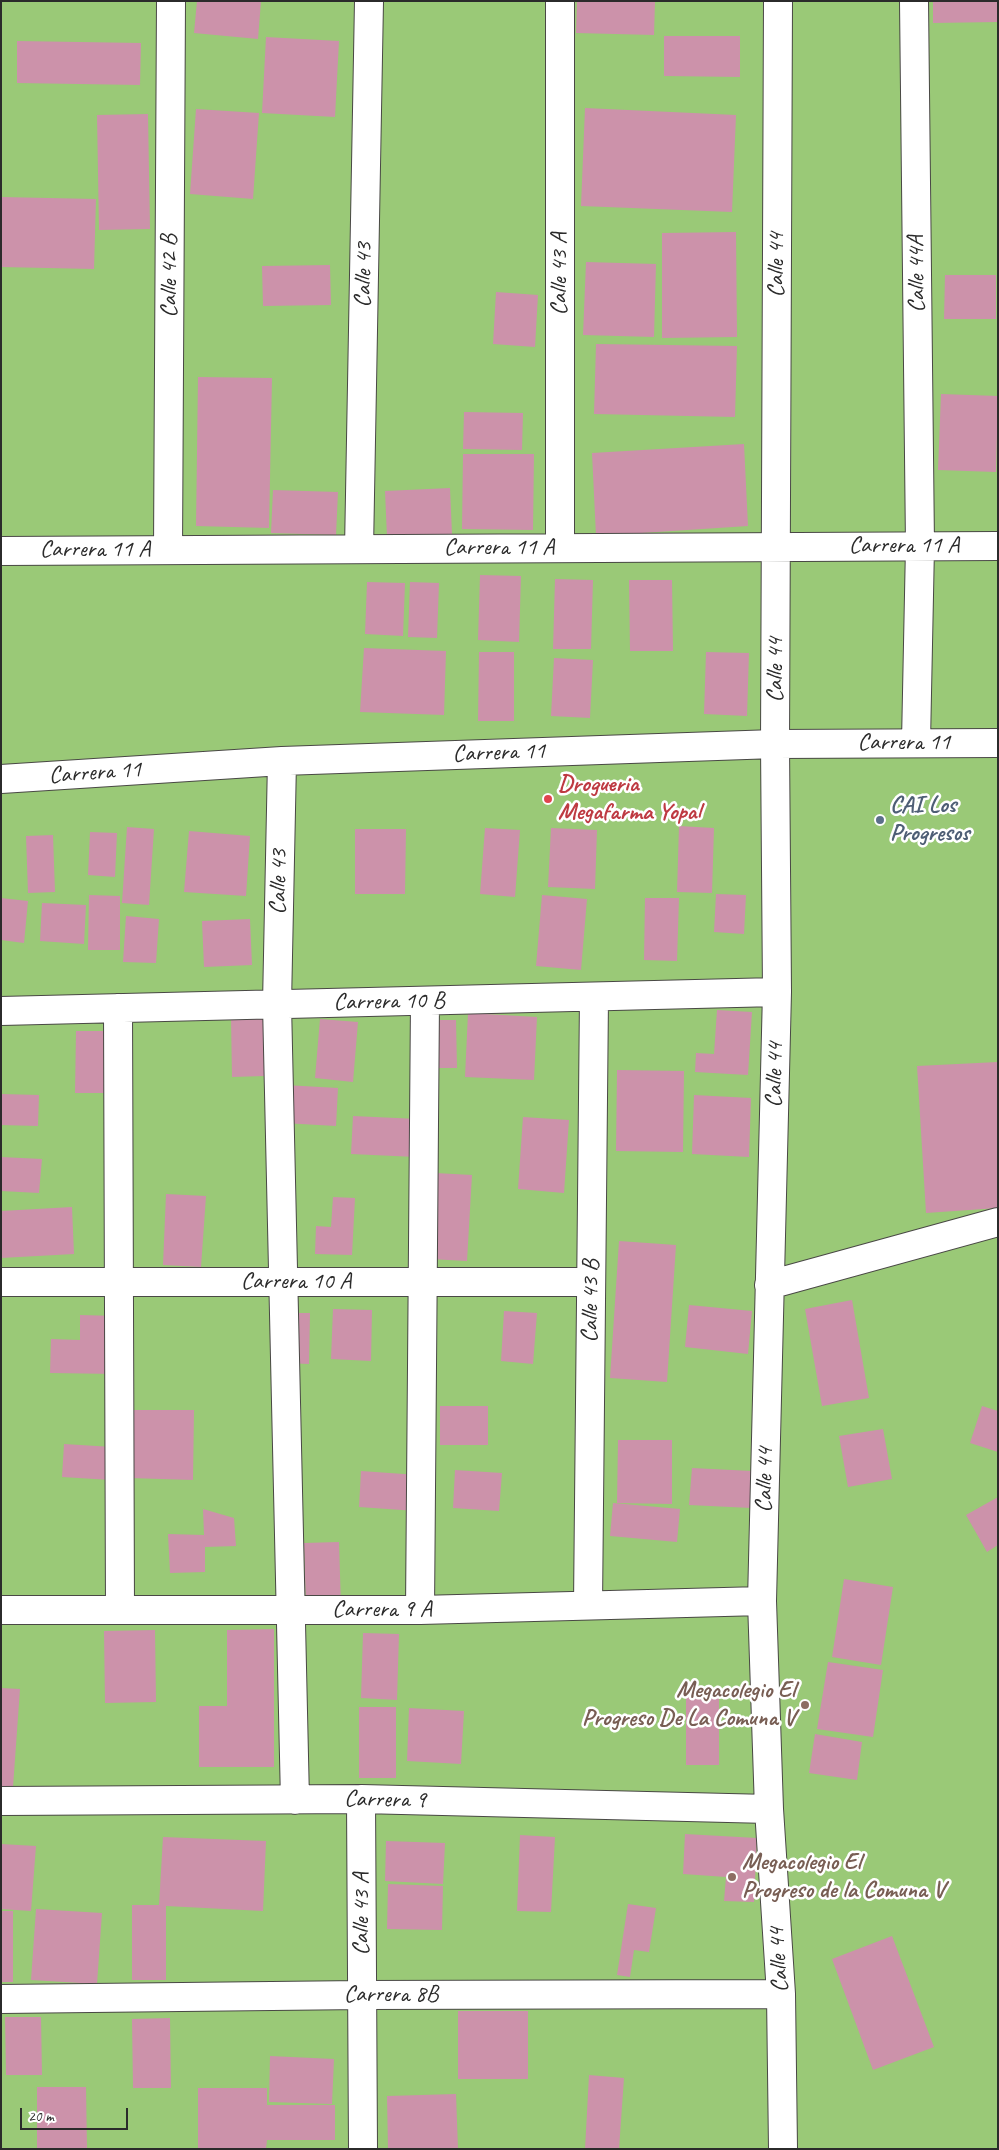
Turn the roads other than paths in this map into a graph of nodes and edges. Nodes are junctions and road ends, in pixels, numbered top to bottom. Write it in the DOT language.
graph roads {
  1 [pos="171,1"];
  2 [pos="369,1"];
  3 [pos="560,1"];
  4 [pos="778,1"];
  5 [pos="914,1"];
  6 [pos="920,546"];
  7 [pos="998,546"];
  8 [pos="777,547"];
  9 [pos="560,548"];
  10 [pos="359,549"];
  11 [pos="168,550"];
  12 [pos="1,551"];
  13 [pos="916,742"];
  14 [pos="998,743"];
  15 [pos="775,744"];
  16 [pos="282,760"];
  17 [pos="1,779"];
  18 [pos="777,992"];
  19 [pos="594,997"];
  20 [pos="425,1001"];
  21 [pos="277,1004"];
  22 [pos="118,1008"];
  23 [pos="1,1011"];
  24 [pos="998,1222"];
  25 [pos="1,1282"];
  26 [pos="119,1282"];
  27 [pos="283,1282"];
  28 [pos="422,1282"];
  29 [pos="591,1282"];
  30 [pos="769,1285"];
  31 [pos="762,1601"];
  32 [pos="588,1605"];
  33 [pos="1,1610"];
  34 [pos="120,1610"];
  35 [pos="291,1610"];
  36 [pos="420,1610"];
  37 [pos="361,1799"];
  38 [pos="295,1800"];
  39 [pos="1,1801"];
  40 [pos="769,1809"];
  41 [pos="781,1994"];
  42 [pos="362,1995"];
  43 [pos="1,1999"];
  44 [pos="363,2149"];
  45 [pos="783,2149"];
  1 -- 11 [label="street, Calle 42 B"];
  2 -- 10 [label="street, Calle 43"];
  3 -- 9 [label="street, Calle 43 A"];
  4 -- 8 [label="street, Calle 44"];
  5 -- 6 [label="street, Calle 44A"];
  6 -- 7 [label="street, Carrera 11 A"];
  6 -- 8 [label="street, Carrera 11 A"];
  6 -- 13 [label="street, Calle 44A"];
  8 -- 9 [label="street, Carrera 11 A"];
  8 -- 15 [label="street, Calle 44"];
  9 -- 10 [label="street, Carrera 11 A"];
  10 -- 11 [label="street, Carrera 11 A"];
  11 -- 12 [label="street, Carrera 11 A"];
  13 -- 14 [label="street, Carrera 11"];
  13 -- 15 [label="street, Carrera 11"];
  15 -- 16 [label="street, Carrera 11"];
  15 -- 18 [label="street, Calle 44"];
  16 -- 17 [label="street, Carrera 11"];
  16 -- 21 [label="street, Calle 43"];
  18 -- 19 [label="street, Carrera 10 B"];
  18 -- 30 [label="street, Calle 44"];
  19 -- 20 [label="street, Carrera 10 B"];
  19 -- 29 [label="street, Calle 43 B"];
  20 -- 21 [label="street, Carrera 10 B"];
  20 -- 28 [label="street"];
  21 -- 22 [label="street, Carrera 10 B"];
  21 -- 27 [label="street, Calle 43"];
  22 -- 23 [label="street, Carrera 10 B"];
  22 -- 26 [label="street"];
  24 -- 30 [label="street"];
  25 -- 26 [label="street, Carrera 10 A"];
  26 -- 27 [label="street, Carrera 10 A"];
  26 -- 34 [label="street"];
  27 -- 28 [label="street, Carrera 10 A"];
  27 -- 35 [label="street, Calle 43"];
  28 -- 29 [label="street, Carrera 10 A"];
  28 -- 36 [label="street"];
  29 -- 32 [label="street, Calle 43 B"];
  30 -- 31 [label="street, Calle 44"];
  31 -- 32 [label="street, Carrera 9 A"];
  31 -- 40 [label="street, Calle 44"];
  32 -- 36 [label="street, Carrera 9 A"];
  33 -- 34 [label="street, Carrera 9 A"];
  34 -- 35 [label="street, Carrera 9 A"];
  35 -- 36 [label="street, Carrera 9 A"];
  35 -- 38 [label="street, Calle 43"];
  37 -- 38 [label="street, Carrera 9"];
  37 -- 40 [label="street, Carrera 9"];
  37 -- 42 [label="street, Calle 43 A"];
  38 -- 39 [label="street, Carrera 9"];
  40 -- 41 [label="street, Calle 44"];
  41 -- 42 [label="street, Carrera 8B"];
  41 -- 45 [label="street, Calle 44"];
  42 -- 43 [label="street, Carrera 8B"];
  42 -- 44 [label="street, Calle 43 A"];
}
